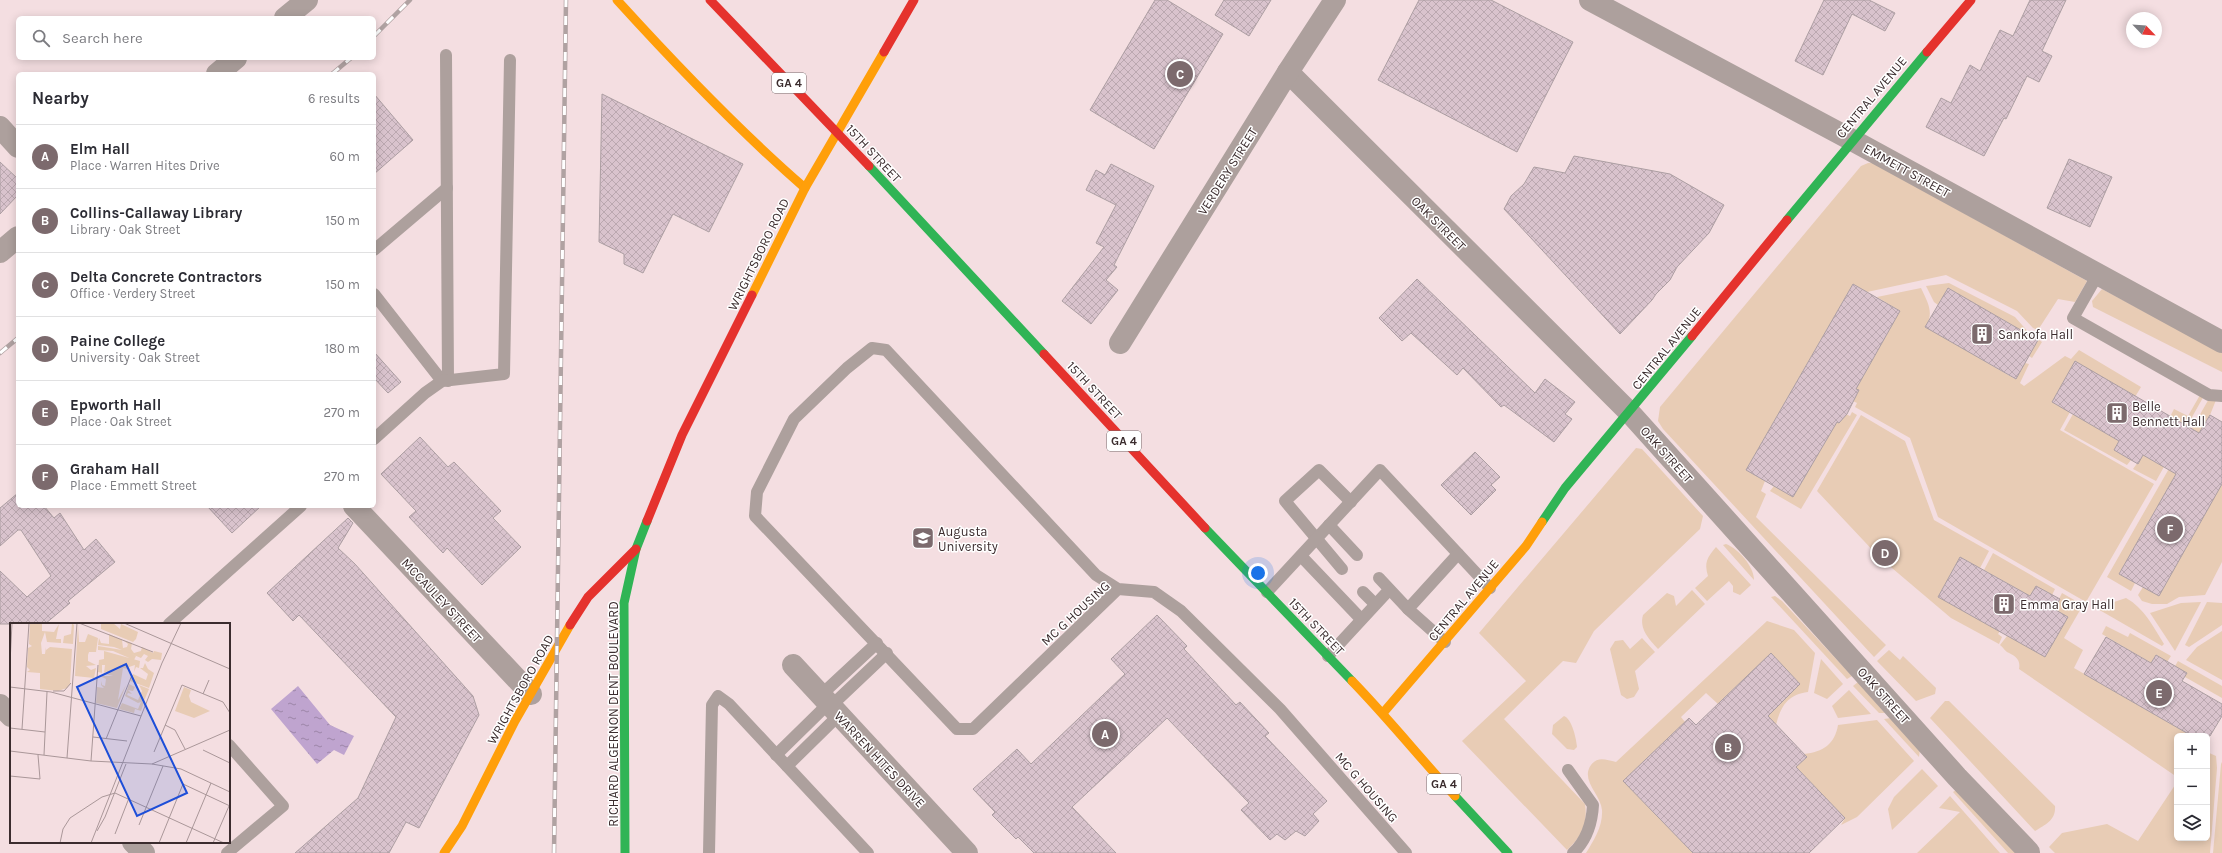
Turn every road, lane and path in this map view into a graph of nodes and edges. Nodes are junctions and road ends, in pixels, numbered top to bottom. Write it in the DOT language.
graph roads {
  1 [pos="618,0"];
  2 [pos="710,0"];
  3 [pos="914,0"];
  4 [pos="1335,0"];
  5 [pos="1590,0"];
  6 [pos="1971,0"];
  7 [pos="446,54"];
  8 [pos="234,60"];
  9 [pos="510,60"];
  10 [pos="219,72"];
  11 [pos="1288,72"];
  12 [pos="0,127"];
  13 [pos="1852,140"];
  14 [pos="16,145"];
  15 [pos="447,188"];
  16 [pos="805,188"];
  17 [pos="16,239"];
  18 [pos="376,248"];
  19 [pos="0,252"];
  20 [pos="2098,274"];
  21 [pos="376,296"];
  22 [pos="2222,342"];
  23 [pos="1120,343"];
  24 [pos="445,381"];
  25 [pos="2222,396"];
  26 [pos="1630,412"];
  27 [pos="376,437"];
  28 [pos="1350,502"];
  29 [pos="298,508"];
  30 [pos="356,508"];
  31 [pos="1329,525"];
  32 [pos="644,529"];
  33 [pos="1316,537"];
  34 [pos="636,549"];
  35 [pos="1458,554"];
  36 [pos="1357,555"];
  37 [pos="1301,556"];
  38 [pos="1342,569"];
  39 [pos="1379,578"];
  40 [pos="1490,588"];
  41 [pos="1118,589"];
  42 [pos="1389,590"];
  43 [pos="1267,592"];
  44 [pos="1363,592"];
  45 [pos="1375,604"];
  46 [pos="1408,609"];
  47 [pos="1361,619"];
  48 [pos="170,623"];
  49 [pos="1445,642"];
  50 [pos="877,643"];
  51 [pos="887,653"];
  52 [pos="1328,656"];
  53 [pos="793,665"];
  54 [pos="531,694"];
  55 [pos="0,705"];
  56 [pos="830,705"];
  57 [pos="1383,713"];
  58 [pos="10,715"];
  59 [pos="230,746"];
  60 [pos="776,755"];
  61 [pos="787,766"];
  62 [pos="1568,770"];
  63 [pos="134,843"];
  64 [pos="958,850"];
  65 [pos="2030,852"];
  66 [pos="144,853"];
  67 [pos="227,853"];
  68 [pos="444,853"];
  69 [pos="626,853"];
  70 [pos="709,853"];
  71 [pos="868,853"];
  72 [pos="1406,853"];
  73 [pos="1508,853"];
  74 [pos="1573,853"];
  1 -- 16 [label="main road"];
  2 -- 43 [label="main road, 15TH STREET / GA 4, bridge"];
  3 -- 16 [label="main road, WRIGHTSBORO ROAD"];
  4 -- 11 [label="street, VERDERY STREET"];
  5 -- 13 [label="street, EMMETT STREET"];
  6 -- 13 [label="main road, CENTRAL AVENUE"];
  7 -- 15 [label="lane"];
  8 -- 10 [label="street"];
  9 -- 24 [label="lane"];
  11 -- 23 [label="street, VERDERY STREET"];
  11 -- 26 [label="street, OAK STREET"];
  12 -- 14 [label="street"];
  13 -- 20 [label="street, EMMETT STREET"];
  13 -- 26 [label="main road, CENTRAL AVENUE"];
  15 -- 18 [label="lane"];
  15 -- 24 [label="lane"];
  16 -- 32 [label="main road, WRIGHTSBORO ROAD"];
  17 -- 19 [label="street"];
  20 -- 22 [label="street, EMMETT STREET"];
  20 -- 25 [label="lane"];
  21 -- 24 [label="lane"];
  24 -- 27 [label="lane"];
  26 -- 40 [label="main road, CENTRAL AVENUE"];
  26 -- 65 [label="street, OAK STREET"];
  28 -- 31 [label="lane"];
  28 -- 33 [label="lane"];
  28 -- 35 [label="lane"];
  29 -- 48 [label="lane"];
  30 -- 54 [label="street, MCCAULEY STREET"];
  31 -- 33 [label="lane"];
  31 -- 36 [label="lane"];
  32 -- 34 [label="main road, RICHARD ALGERNON DENT BOULEVARD"];
  33 -- 37 [label="lane"];
  33 -- 38 [label="lane"];
  34 -- 54 [label="main road, WRIGHTSBORO ROAD"];
  34 -- 69 [label="main road, RICHARD ALGERNON DENT BOULEVARD"];
  35 -- 40 [label="lane"];
  35 -- 46 [label="lane"];
  37 -- 43 [label="lane"];
  37 -- 47 [label="lane"];
  39 -- 42 [label="lane"];
  40 -- 49 [label="main road, CENTRAL AVENUE"];
  41 -- 50 [label="lane, MC G HOUSING"];
  41 -- 51 [label="lane, MC G HOUSING"];
  41 -- 72 [label="lane, MC G HOUSING"];
  42 -- 45 [label="lane"];
  42 -- 46 [label="lane"];
  43 -- 52 [label="main road, 15TH STREET / GA 4"];
  44 -- 45 [label="lane"];
  45 -- 47 [label="lane"];
  46 -- 49 [label="lane"];
  47 -- 52 [label="lane"];
  49 -- 57 [label="main road, CENTRAL AVENUE"];
  50 -- 51 [label="lane, MC G HOUSING"];
  50 -- 56 [label="lane"];
  51 -- 56 [label="lane"];
  52 -- 57 [label="main road, 15TH STREET / GA 4"];
  53 -- 56 [label="street, WARREN HITES DRIVE"];
  54 -- 68 [label="main road, WRIGHTSBORO ROAD"];
  55 -- 58 [label="street"];
  56 -- 60 [label="lane"];
  56 -- 61 [label="lane"];
  56 -- 64 [label="street, WARREN HITES DRIVE"];
  57 -- 73 [label="main road, 15TH STREET / GA 4"];
  59 -- 67 [label="lane"];
  60 -- 61 [label="lane"];
  60 -- 70 [label="lane"];
  61 -- 71 [label="lane"];
  62 -- 74 [label="lane"];
  63 -- 66 [label="street"];
}
